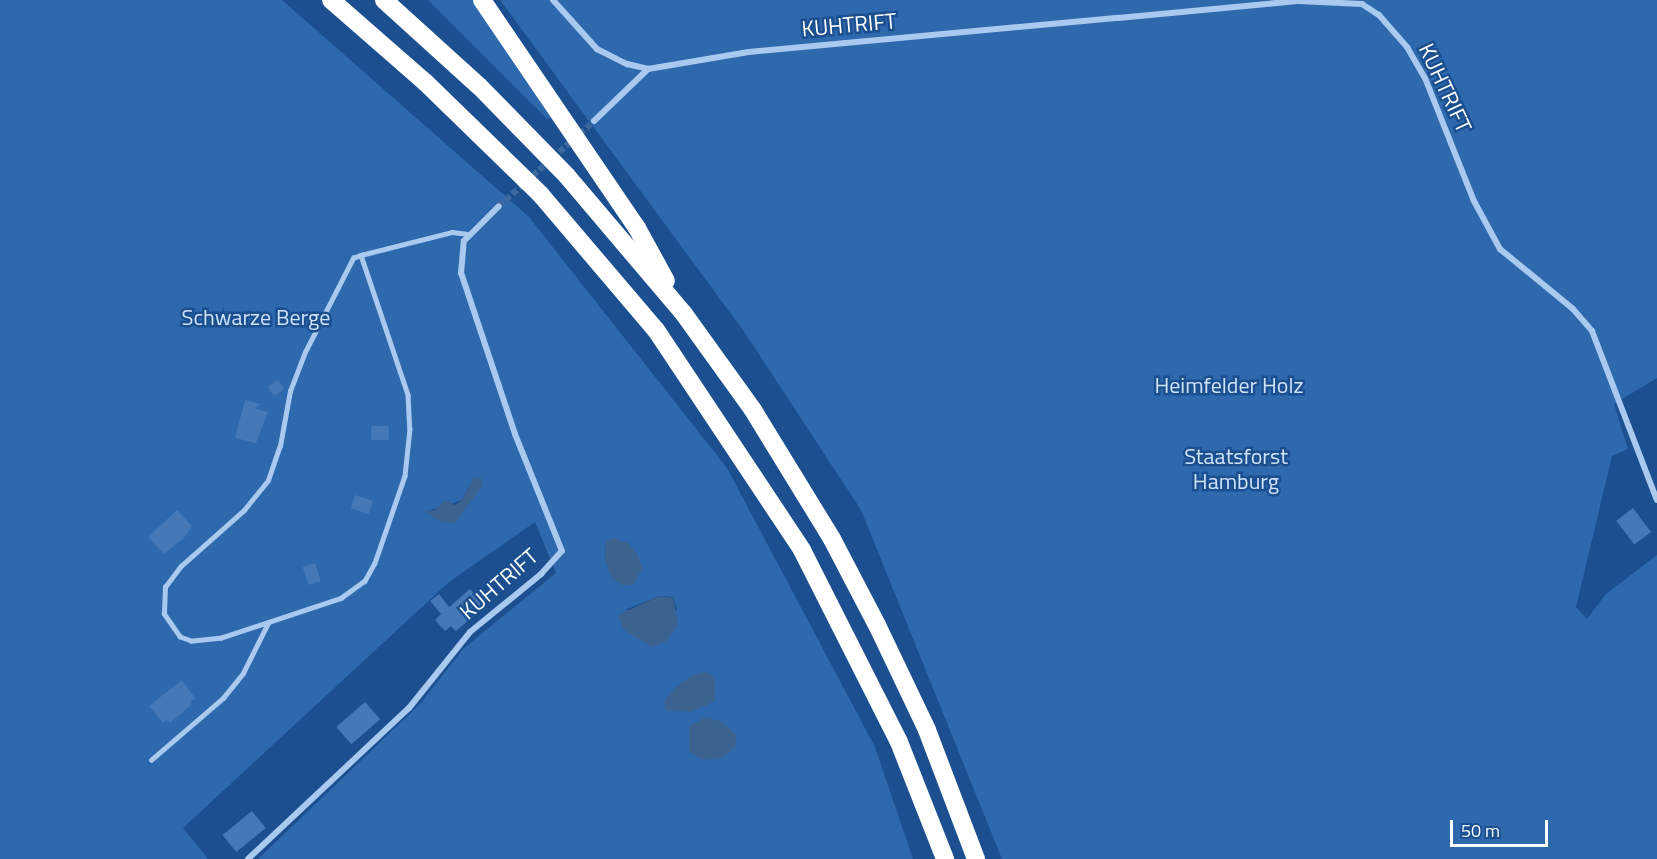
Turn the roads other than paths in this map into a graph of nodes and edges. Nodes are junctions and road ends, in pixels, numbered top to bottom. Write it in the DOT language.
graph roads {
  1 [pos="331,0"];
  2 [pos="384,0"];
  3 [pos="482,0"];
  4 [pos="553,0"];
  5 [pos="648,69"];
  6 [pos="594,121"];
  7 [pos="499,206"];
  8 [pos="468,234"];
  9 [pos="361,255"];
  10 [pos="684,314"];
  11 [pos="1657,500"];
  12 [pos="268,623"];
  13 [pos="151,759"];
  14 [pos="248,859"];
  15 [pos="945,859"];
  16 [pos="976,859"];
  1 -- 15 [label="highway"];
  2 -- 10 [label="highway"];
  3 -- 10 [label="highway"];
  4 -- 5 [label="street, KUHTRIFT"];
  5 -- 6 [label="street"];
  5 -- 11 [label="street, KUHTRIFT"];
  7 -- 8 [label="street"];
  8 -- 9 [label="lane"];
  8 -- 14 [label="street, KUHTRIFT"];
  9 -- 12 [label="lane"];
  9 -- 12 [label="lane"];
  10 -- 16 [label="highway"];
  12 -- 13 [label="lane"];
}
